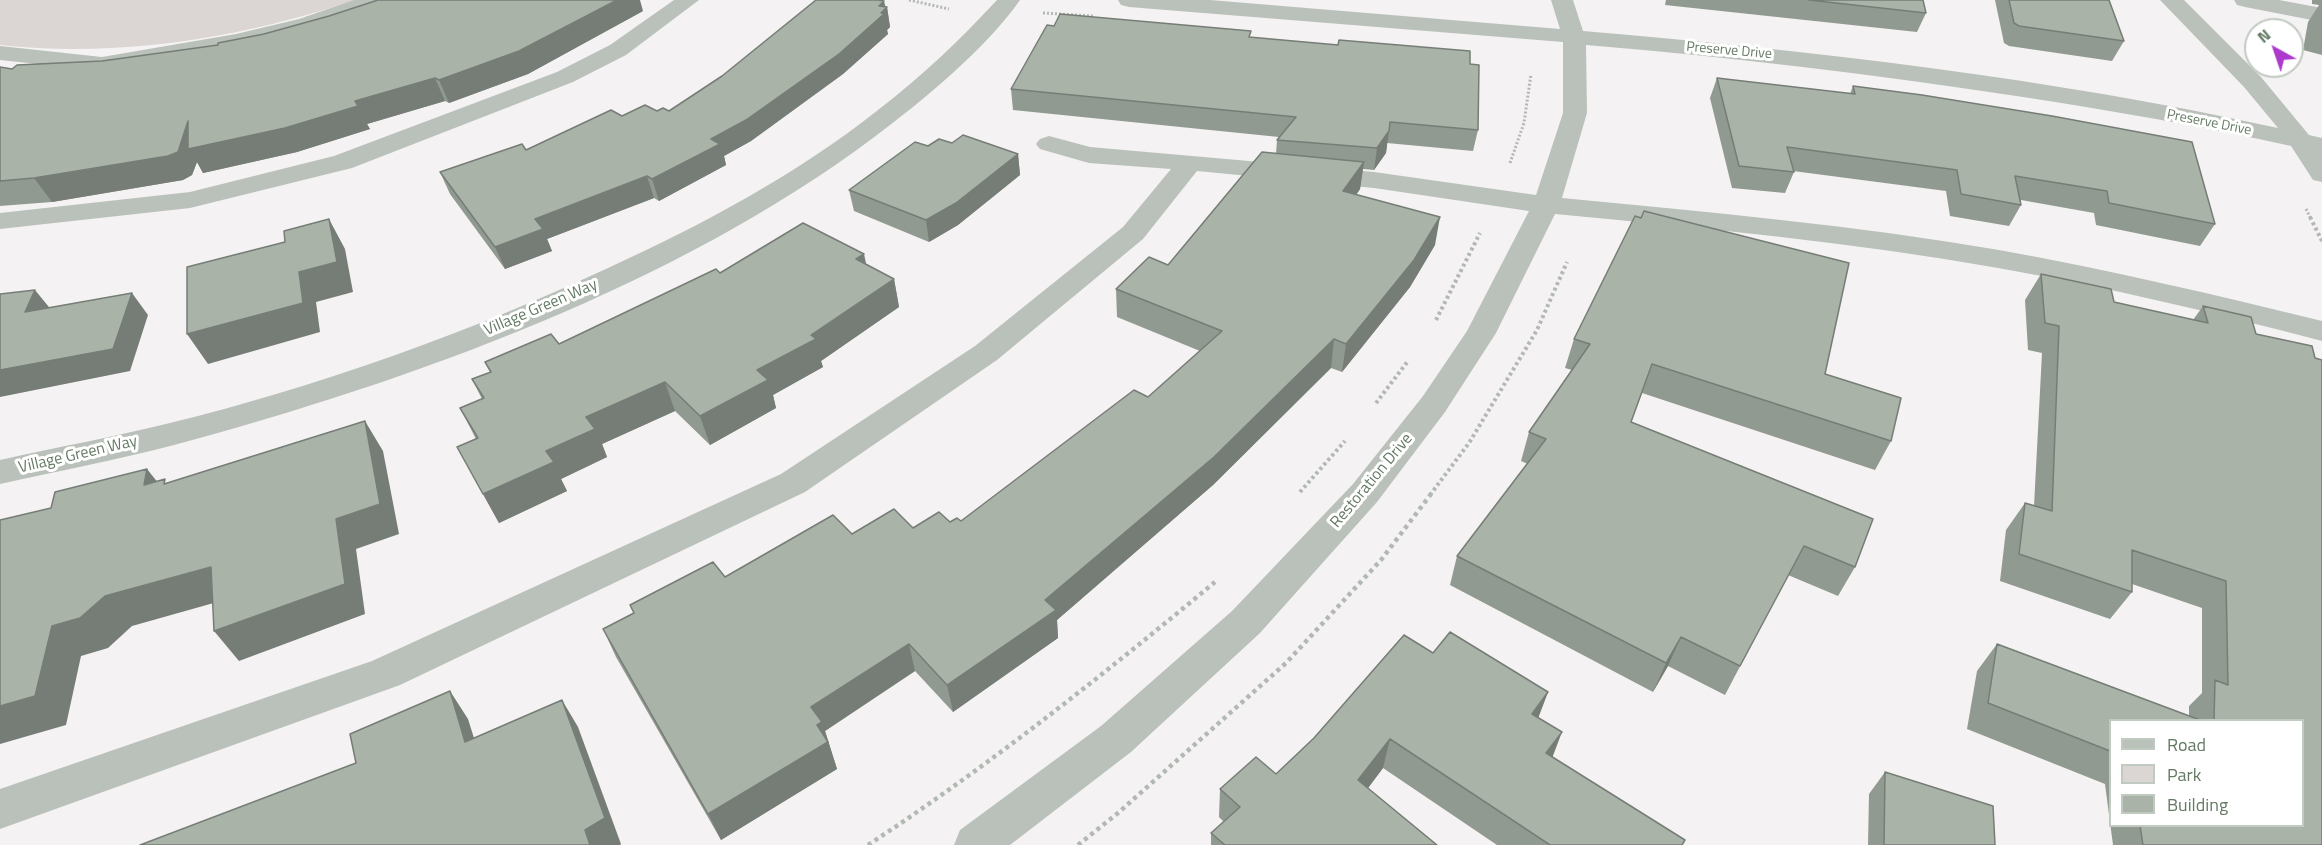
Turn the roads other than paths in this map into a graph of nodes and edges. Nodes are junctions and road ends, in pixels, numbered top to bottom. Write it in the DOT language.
graph roads {
  1 [pos="375,0"];
  2 [pos="688,0"];
  3 [pos="1009,0"];
  4 [pos="1129,0"];
  5 [pos="1562,0"];
  6 [pos="2171,0"];
  7 [pos="2245,0"];
  8 [pos="2322,15"];
  9 [pos="1574,37"];
  10 [pos="0,53"];
  11 [pos="1049,144"];
  12 [pos="2312,144"];
  13 [pos="1190,163"];
  14 [pos="2322,174"];
  15 [pos="1546,205"];
  16 [pos="0,221"];
  17 [pos="2322,331"];
  18 [pos="0,472"];
  19 [pos="0,809"];
  20 [pos="976,845"];
  1 -- 10 [label="street"];
  2 -- 16 [label="street"];
  3 -- 18 [label="street, Village Green Way"];
  4 -- 9 [label="street, Preserve Drive"];
  5 -- 9 [label="street, Restoration Drive"];
  6 -- 12 [label="street"];
  7 -- 8 [label="street"];
  9 -- 12 [label="street, Preserve Drive"];
  9 -- 15 [label="street, Restoration Drive"];
  11 -- 13 [label="street"];
  12 -- 14 [label="street"];
  13 -- 15 [label="street"];
  13 -- 19 [label="street"];
  15 -- 17 [label="street"];
  15 -- 20 [label="street, Restoration Drive"];
}
